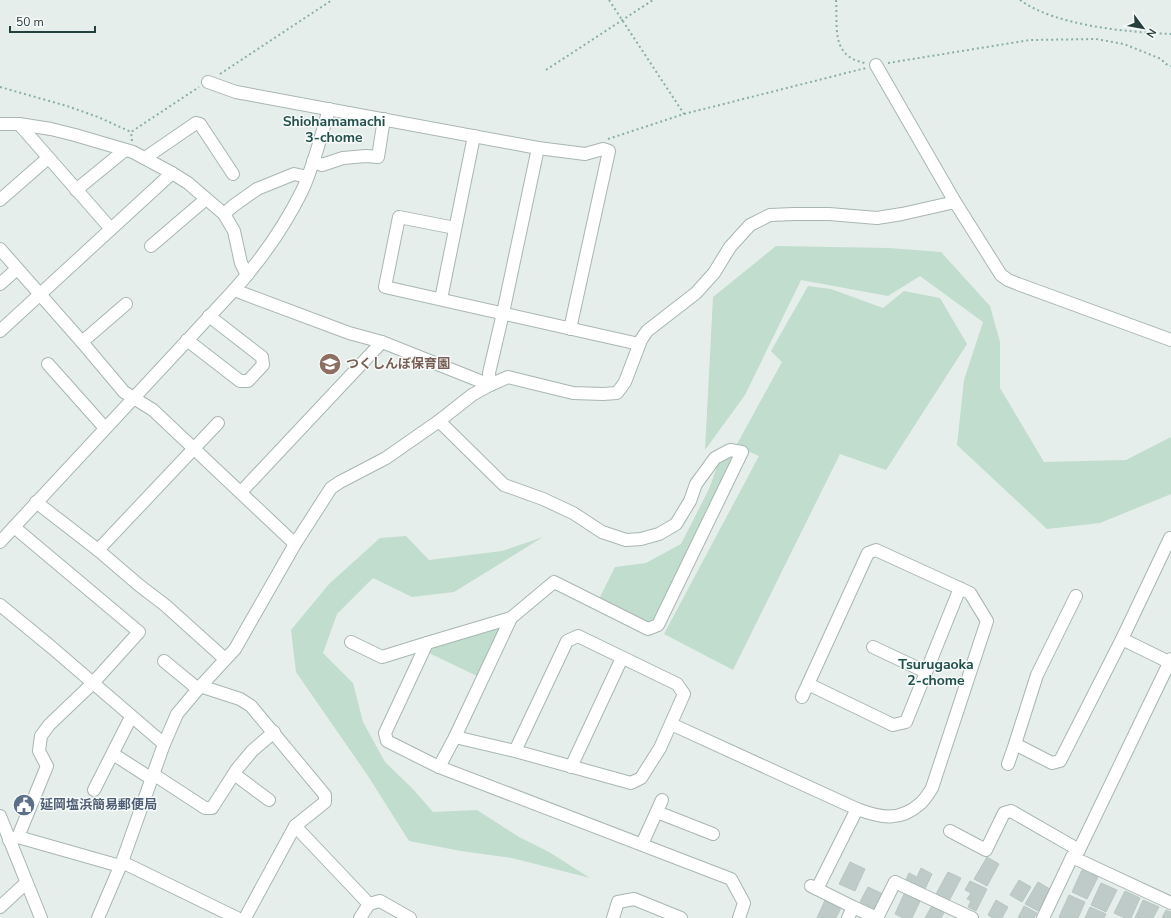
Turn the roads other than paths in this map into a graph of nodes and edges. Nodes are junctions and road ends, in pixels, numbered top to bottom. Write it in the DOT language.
graph roads {
  1 [pos="876,65"];
  2 [pos="208,82"];
  3 [pos="329,109"];
  4 [pos="384,119"];
  5 [pos="7,126"];
  6 [pos="474,136"];
  7 [pos="538,148"];
  8 [pos="129,151"];
  9 [pos="48,158"];
  10 [pos="145,158"];
  11 [pos="313,161"];
  12 [pos="172,173"];
  13 [pos="233,174"];
  14 [pos="307,177"];
  15 [pos="76,190"];
  16 [pos="206,199"];
  17 [pos="0,200"];
  18 [pos="955,202"];
  19 [pos="224,214"];
  20 [pos="455,228"];
  21 [pos="111,229"];
  22 [pos="151,246"];
  23 [pos="0,249"];
  24 [pos="17,269"];
  25 [pos="247,275"];
  26 [pos="0,284"];
  27 [pos="234,290"];
  28 [pos="40,293"];
  29 [pos="441,299"];
  30 [pos="126,304"];
  31 [pos="504,313"];
  32 [pos="210,316"];
  33 [pos="570,328"];
  34 [pos="0,331"];
  35 [pos="187,340"];
  36 [pos="1171,340"];
  37 [pos="82,342"];
  38 [pos="382,342"];
  39 [pos="639,344"];
  40 [pos="48,364"];
  41 [pos="490,385"];
  42 [pos="134,398"];
  43 [pos="439,421"];
  44 [pos="218,423"];
  45 [pos="105,428"];
  46 [pos="194,449"];
  47 [pos="241,492"];
  48 [pos="36,502"];
  49 [pos="14,527"];
  50 [pos="1171,538"];
  51 [pos="0,542"];
  52 [pos="295,544"];
  53 [pos="98,550"];
  54 [pos="960,588"];
  55 [pos="1076,596"];
  56 [pos="0,605"];
  57 [pos="511,618"];
  58 [pos="1122,639"];
  59 [pos="351,642"];
  60 [pos="427,643"];
  61 [pos="873,647"];
  62 [pos="622,658"];
  63 [pos="224,659"];
  64 [pos="164,661"];
  65 [pos="1170,661"];
  66 [pos="926,672"];
  67 [pos="93,683"];
  68 [pos="808,684"];
  69 [pos="199,687"];
  70 [pos="802,696"];
  71 [pos="131,717"];
  72 [pos="671,724"];
  73 [pos="274,732"];
  74 [pos="455,737"];
  75 [pos="164,744"];
  76 [pos="1014,744"];
  77 [pos="515,751"];
  78 [pos="113,754"];
  79 [pos="1008,764"];
  80 [pos="439,767"];
  81 [pos="572,767"];
  82 [pos="234,774"];
  83 [pos="152,777"];
  84 [pos="94,790"];
  85 [pos="269,800"];
  86 [pos="662,800"];
  87 [pos="857,809"];
  88 [pos="657,812"];
  89 [pos="0,816"];
  90 [pos="295,826"];
  91 [pos="950,831"];
  92 [pos="713,834"];
  93 [pos="14,839"];
  94 [pos="642,844"];
  95 [pos="1076,854"];
  96 [pos="121,864"];
  97 [pos="26,883"];
  98 [pos="1171,903"];
  99 [pos="369,904"];
  100 [pos="0,907"];
  101 [pos="851,912"];
  102 [pos="41,918"];
  103 [pos="98,918"];
  104 [pos="238,918"];
  105 [pos="245,918"];
  106 [pos="360,918"];
  107 [pos="410,918"];
  108 [pos="613,918"];
  109 [pos="681,918"];
  110 [pos="739,918"];
  111 [pos="877,918"];
  112 [pos="972,918"];
  113 [pos="1044,918"];
  1 -- 18 [label="street"];
  2 -- 3 [label="street"];
  3 -- 4 [label="street"];
  3 -- 11 [label="street"];
  4 -- 6 [label="street"];
  4 -- 11 [label="street"];
  5 -- 8 [label="street"];
  5 -- 9 [label="street"];
  6 -- 7 [label="street"];
  6 -- 20 [label="street"];
  7 -- 31 [label="street"];
  7 -- 33 [label="street"];
  8 -- 10 [label="street"];
  8 -- 15 [label="street"];
  9 -- 15 [label="street"];
  9 -- 17 [label="street"];
  10 -- 12 [label="street"];
  10 -- 13 [label="street"];
  11 -- 14 [label="street"];
  12 -- 16 [label="street"];
  12 -- 21 [label="street"];
  14 -- 19 [label="street"];
  14 -- 25 [label="street"];
  15 -- 21 [label="street"];
  16 -- 19 [label="street"];
  16 -- 22 [label="street"];
  18 -- 36 [label="street"];
  18 -- 39 [label="street"];
  19 -- 25 [label="street"];
  20 -- 29 [label="street"];
  20 -- 29 [label="street"];
  21 -- 28 [label="street"];
  23 -- 24 [label="street"];
  24 -- 26 [label="street"];
  24 -- 28 [label="street"];
  25 -- 27 [label="street"];
  27 -- 32 [label="street"];
  27 -- 38 [label="street"];
  28 -- 34 [label="street"];
  28 -- 37 [label="street"];
  29 -- 31 [label="street"];
  30 -- 37 [label="street"];
  31 -- 33 [label="street"];
  31 -- 41 [label="street"];
  32 -- 35 [label="street"];
  32 -- 35 [label="street"];
  33 -- 39 [label="street"];
  35 -- 42 [label="street"];
  37 -- 42 [label="street"];
  38 -- 41 [label="street"];
  38 -- 47 [label="street"];
  39 -- 41 [label="street"];
  40 -- 45 [label="street"];
  41 -- 43 [label="street"];
  42 -- 45 [label="street"];
  42 -- 46 [label="street"];
  43 -- 52 [label="street"];
  43 -- 57 [label="street"];
  44 -- 46 [label="street"];
  45 -- 48 [label="street"];
  46 -- 47 [label="street"];
  46 -- 53 [label="street"];
  47 -- 52 [label="street"];
  48 -- 49 [label="street"];
  48 -- 53 [label="street"];
  49 -- 51 [label="street"];
  49 -- 67 [label="street"];
  50 -- 58 [label="street"];
  52 -- 63 [label="street"];
  53 -- 63 [label="street"];
  54 -- 66 [label="street"];
  54 -- 68 [label="street"];
  54 -- 87 [label="street"];
  55 -- 76 [label="street"];
  56 -- 67 [label="street"];
  57 -- 60 [label="street"];
  57 -- 74 [label="street"];
  58 -- 65 [label="street"];
  58 -- 76 [label="street"];
  59 -- 60 [label="street"];
  60 -- 80 [label="street"];
  61 -- 66 [label="street"];
  62 -- 72 [label="street"];
  62 -- 77 [label="street"];
  62 -- 81 [label="street"];
  63 -- 69 [label="street"];
  64 -- 69 [label="street"];
  65 -- 95 [label="street"];
  66 -- 68 [label="street"];
  67 -- 71 [label="street"];
  67 -- 93 [label="street"];
  68 -- 70 [label="street"];
  69 -- 73 [label="street"];
  69 -- 75 [label="street"];
  71 -- 75 [label="street"];
  71 -- 78 [label="street"];
  72 -- 81 [label="street"];
  72 -- 87 [label="street"];
  73 -- 82 [label="street"];
  73 -- 90 [label="street"];
  74 -- 77 [label="street"];
  74 -- 80 [label="street"];
  75 -- 83 [label="street"];
  76 -- 79 [label="street"];
  77 -- 81 [label="street"];
  78 -- 83 [label="street"];
  78 -- 84 [label="street"];
  80 -- 94 [label="street"];
  82 -- 83 [label="street"];
  82 -- 85 [label="street"];
  83 -- 96 [label="street"];
  86 -- 88 [label="street"];
  87 -- 101 [label="street"];
  88 -- 92 [label="street"];
  88 -- 94 [label="street"];
  89 -- 93 [label="street"];
  90 -- 99 [label="street"];
  90 -- 105 [label="street"];
  91 -- 95 [label="street"];
  93 -- 96 [label="street"];
  93 -- 97 [label="street"];
  94 -- 110 [label="street"];
  95 -- 98 [label="street"];
  95 -- 113 [label="street"];
  96 -- 103 [label="street"];
  96 -- 104 [label="street"];
  97 -- 100 [label="street"];
  97 -- 102 [label="street"];
  99 -- 106 [label="street"];
  99 -- 107 [label="street"];
  101 -- 111 [label="street"];
  108 -- 109 [label="street"];
  111 -- 112 [label="street"];
}
